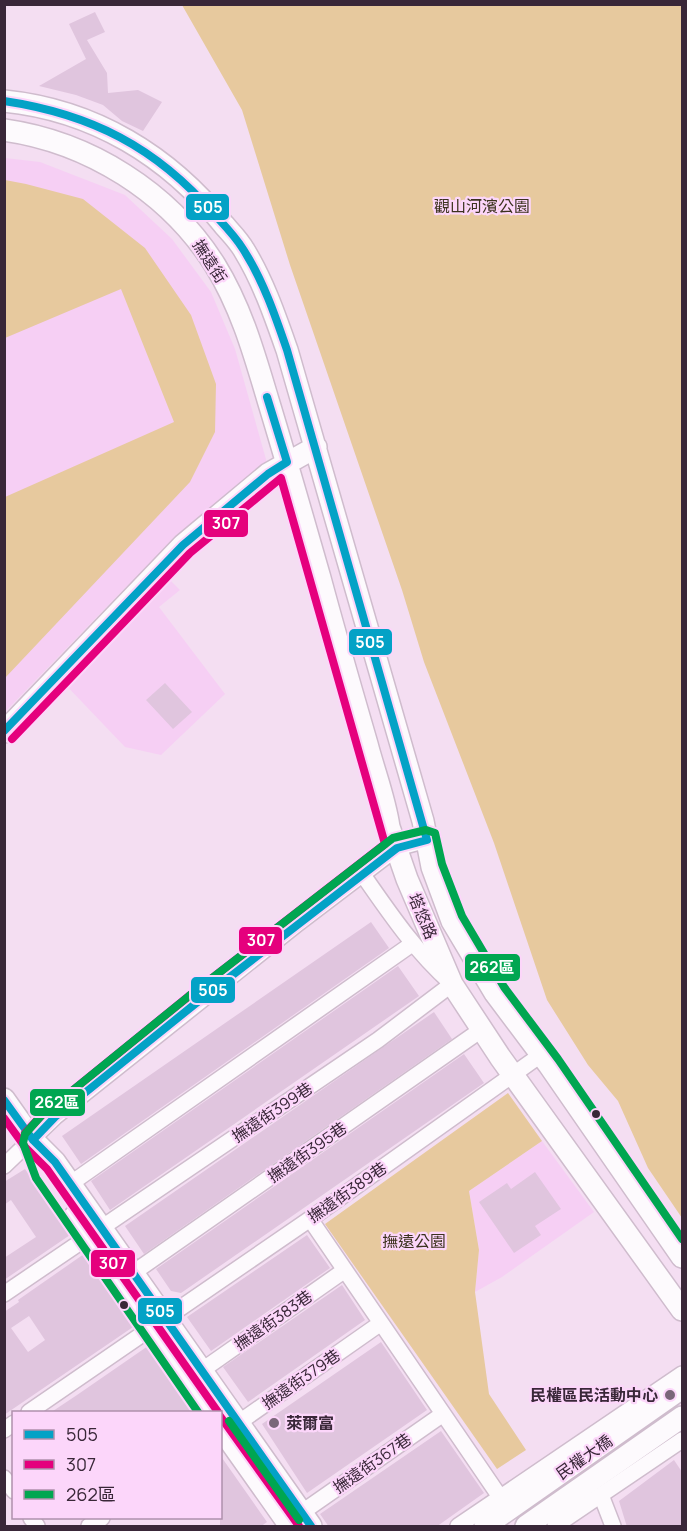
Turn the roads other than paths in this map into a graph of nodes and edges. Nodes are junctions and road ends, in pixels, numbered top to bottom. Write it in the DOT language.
graph roads {
  1 [pos="4,101"];
  2 [pos="4,130"];
  3 [pos="316,447"];
  4 [pos="287,462"];
  5 [pos="4,732"];
  6 [pos="427,840"];
  7 [pos="397,848"];
  8 [pos="363,875"];
  9 [pos="412,944"];
  10 [pos="452,984"];
  11 [pos="481,1030"];
  12 [pos="542,1054"];
  13 [pos="513,1075"];
  14 [pos="4,1099"];
  15 [pos="33,1140"];
  16 [pos="4,1166"];
  17 [pos="70,1184"];
  18 [pos="310,1219"];
  19 [pos="95,1232"];
  20 [pos="682,1257"];
  21 [pos="345,1270"];
  22 [pos="133,1273"];
  23 [pos="4,1294"];
  24 [pos="682,1310"];
  25 [pos="157,1323"];
  26 [pos="381,1323"];
  27 [pos="201,1371"];
  28 [pos="682,1374"];
  29 [pos="682,1388"];
  30 [pos="32,1411"];
  31 [pos="209,1411"];
  32 [pos="218,1411"];
  33 [pos="443,1414"];
  34 [pos="682,1417"];
  35 [pos="226,1429"];
  36 [pos="682,1440"];
  37 [pos="601,1495"];
  38 [pos="500,1497"];
  39 [pos="294,1523"];
  40 [pos="458,1527"];
  41 [pos="485,1527"];
  42 [pos="526,1527"];
  43 [pos="555,1527"];
  44 [pos="614,1527"];
  1 -- 3 [label="main road, 撫遠街"];
  2 -- 4 [label="main road, 撫遠街"];
  3 -- 4 [label="main road"];
  3 -- 6 [label="main road, 塔悠路"];
  4 -- 5 [label="main road"];
  4 -- 7 [label="main road, 塔悠路"];
  6 -- 7 [label="street"];
  6 -- 12 [label="main road, 塔悠路"];
  7 -- 8 [label="street"];
  7 -- 10 [label="main road, 塔悠路"];
  8 -- 9 [label="street"];
  8 -- 15 [label="street"];
  9 -- 10 [label="street"];
  9 -- 17 [label="street"];
  10 -- 11 [label="main road, 塔悠路"];
  10 -- 19 [label="street, 撫遠街399巷"];
  11 -- 13 [label="main road, 塔悠路"];
  11 -- 22 [label="street, 撫遠街395巷"];
  12 -- 13 [label="street, 撫遠街389巷"];
  12 -- 20 [label="main road, 塔悠路"];
  13 -- 18 [label="street, 撫遠街389巷"];
  13 -- 24 [label="main road, 塔悠路"];
  14 -- 15 [label="main road"];
  15 -- 16 [label="street"];
  15 -- 17 [label="main road"];
  15 -- 19 [label="main road"];
  17 -- 19 [label="main road"];
  18 -- 21 [label="street"];
  18 -- 25 [label="street, 撫遠街389巷"];
  19 -- 22 [label="main road"];
  19 -- 23 [label="street, 撫遠街399巷"];
  19 -- 25 [label="main road"];
  21 -- 26 [label="street"];
  21 -- 27 [label="street, 撫遠街383巷"];
  22 -- 25 [label="main road"];
  25 -- 27 [label="main road"];
  25 -- 30 [label="street, 撫遠街389巷"];
  25 -- 31 [label="main road"];
  26 -- 33 [label="street"];
  26 -- 35 [label="street, 撫遠街379巷"];
  27 -- 32 [label="main road"];
  28 -- 38 [label="street"];
  29 -- 41 [label="main road, 民權大橋"];
  33 -- 38 [label="street"];
  33 -- 39 [label="street, 撫遠街367巷"];
  34 -- 42 [label="main road, 民權大橋"];
  35 -- 39 [label="main road"];
  36 -- 37 [label="street"];
  37 -- 43 [label="street"];
  37 -- 44 [label="street"];
  38 -- 40 [label="street"];
}
